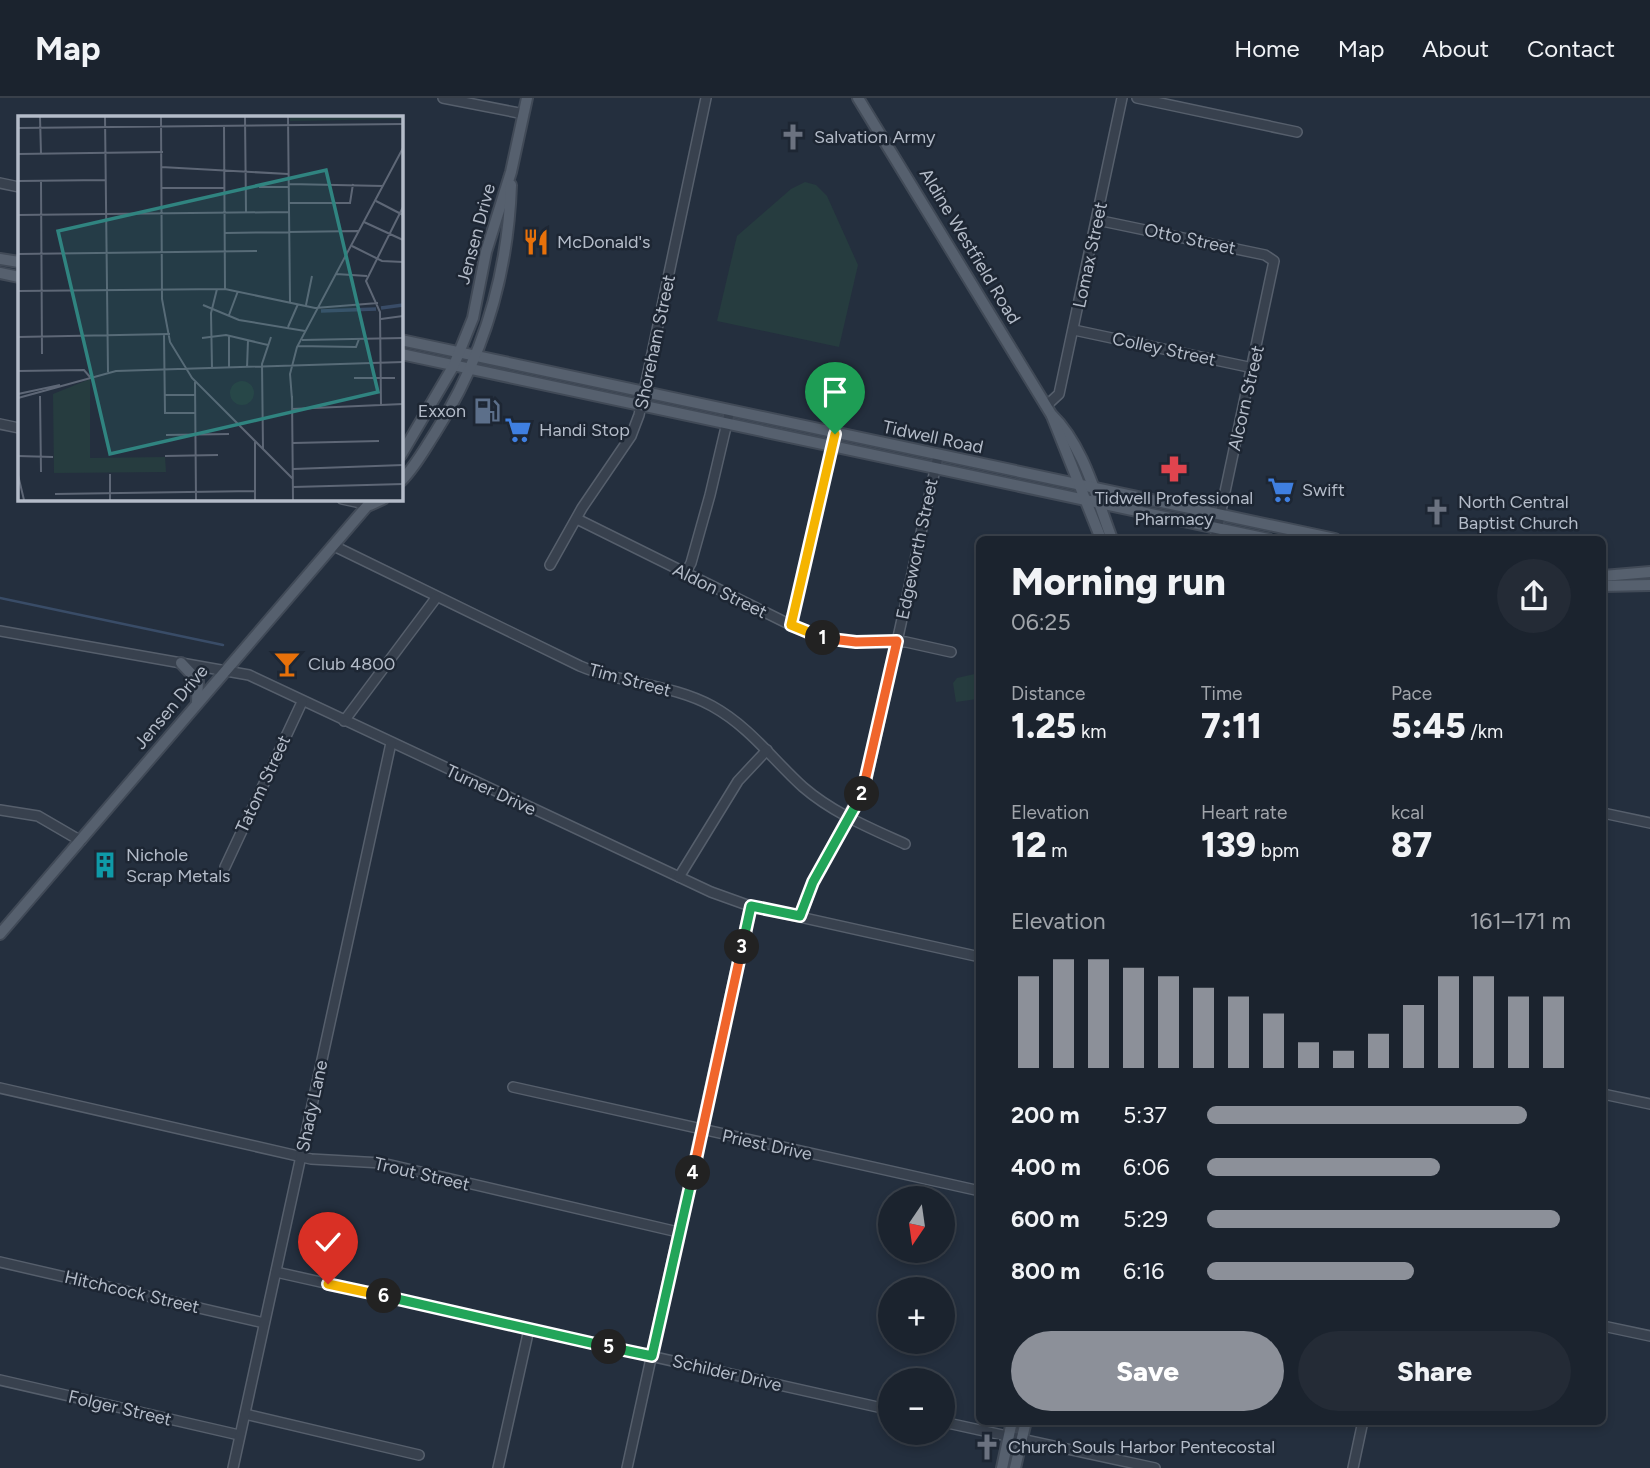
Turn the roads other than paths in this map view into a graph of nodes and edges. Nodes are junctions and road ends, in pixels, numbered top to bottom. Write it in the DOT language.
graph roads {
  1 [pos="443,98"];
  2 [pos="527,98"];
  3 [pos="706,98"];
  4 [pos="858,98"];
  5 [pos="1122,98"];
  6 [pos="1137,98"];
  7 [pos="524,114"];
  8 [pos="1297,132"];
  9 [pos="511,172"];
  10 [pos="0,183"];
  11 [pos="18,187"];
  12 [pos="1097,220"];
  13 [pos="0,258"];
  14 [pos="18,262"];
  15 [pos="1275,268"];
  16 [pos="0,273"];
  17 [pos="18,277"];
  18 [pos="1074,330"];
  19 [pos="402,340"];
  20 [pos="461,352"];
  21 [pos="402,354"];
  22 [pos="476,356"];
  23 [pos="454,365"];
  24 [pos="470,368"];
  25 [pos="1254,368"];
  26 [pos="646,391"];
  27 [pos="642,404"];
  28 [pos="730,410"];
  29 [pos="1049,410"];
  30 [pos="727,423"];
  31 [pos="0,424"];
  32 [pos="18,428"];
  33 [pos="835,434"];
  34 [pos="832,446"];
  35 [pos="402,452"];
  36 [pos="938,456"];
  37 [pos="935,468"];
  38 [pos="403,475"];
  39 [pos="1081,485"];
  40 [pos="1094,488"];
  41 [pos="1086,499"];
  42 [pos="352,500"];
  43 [pos="372,502"];
  44 [pos="1098,502"];
  45 [pos="1220,515"];
  46 [pos="577,519"];
  47 [pos="1216,534"];
  48 [pos="1100,536"];
  49 [pos="1111,536"];
  50 [pos="1237,536"];
  51 [pos="1314,536"];
  52 [pos="334,546"];
  53 [pos="550,565"];
  54 [pos="1650,572"];
  55 [pos="685,573"];
  56 [pos="1606,576"];
  57 [pos="1650,585"];
  58 [pos="1606,586"];
  59 [pos="436,598"];
  60 [pos="791,625"];
  61 [pos="0,631"];
  62 [pos="897,641"];
  63 [pos="951,652"];
  64 [pos="181,663"];
  65 [pos="224,671"];
  66 [pos="302,702"];
  67 [pos="197,704"];
  68 [pos="344,721"];
  69 [pos="391,743"];
  70 [pos="767,750"];
  71 [pos="0,810"];
  72 [pos="1606,814"];
  73 [pos="849,818"];
  74 [pos="1650,823"];
  75 [pos="81,841"];
  76 [pos="905,844"];
  77 [pos="225,867"];
  78 [pos="679,877"];
  79 [pos="751,906"];
  80 [pos="800,916"];
  81 [pos="0,934"];
  82 [pos="976,956"];
  83 [pos="513,1087"];
  84 [pos="0,1088"];
  85 [pos="1606,1095"];
  86 [pos="1650,1104"];
  87 [pos="703,1131"];
  88 [pos="301,1157"];
  89 [pos="976,1190"];
  90 [pos="678,1232"];
  91 [pos="0,1262"];
  92 [pos="275,1272"];
  93 [pos="264,1323"];
  94 [pos="1606,1327"];
  95 [pos="529,1329"];
  96 [pos="1650,1336"];
  97 [pos="652,1356"];
  98 [pos="0,1380"];
  99 [pos="878,1407"];
  100 [pos="245,1414"];
  101 [pos="955,1425"];
  102 [pos="1011,1425"];
  103 [pos="1025,1425"];
  104 [pos="1362,1425"];
  105 [pos="240,1435"];
  106 [pos="1009,1436"];
  107 [pos="1022,1439"];
  108 [pos="419,1455"];
  109 [pos="233,1468"];
  110 [pos="498,1468"];
  111 [pos="627,1468"];
  112 [pos="1002,1468"];
  113 [pos="1015,1468"];
  114 [pos="1155,1468"];
  115 [pos="1353,1468"];
  1 -- 7 [label="street"];
  2 -- 7 [label="main road, Jensen Drive"];
  3 -- 26 [label="street, Shoreham Street"];
  4 -- 29 [label="main road, Aldine Westfield Road"];
  5 -- 12 [label="street, Lomax Street"];
  6 -- 8 [label="street"];
  7 -- 9 [label="main road, Jensen Drive"];
  9 -- 20 [label="main road, Jensen Drive"];
  9 -- 22 [label="main road, Jensen Drive"];
  10 -- 11 [label="street"];
  12 -- 15 [label="street, Otto Street"];
  12 -- 18 [label="street, Lomax Street"];
  13 -- 14 [label="main road"];
  15 -- 25 [label="street, Alcorn Street"];
  16 -- 17 [label="main road"];
  18 -- 25 [label="street, Colley Street"];
  18 -- 29 [label="street, Lomax Street"];
  19 -- 20 [label="main road, Tidwell Road"];
  20 -- 22 [label="main road, Tidwell Road"];
  20 -- 23 [label="main road, Jensen Drive"];
  21 -- 23 [label="main road, Tidwell Road"];
  22 -- 24 [label="main road, Jensen Drive"];
  22 -- 26 [label="main road, Tidwell Road"];
  23 -- 24 [label="main road, Tidwell Road"];
  23 -- 35 [label="main road, Jensen Drive"];
  24 -- 27 [label="main road, Tidwell Road"];
  24 -- 38 [label="main road, Jensen Drive"];
  25 -- 45 [label="street, Alcorn Street"];
  26 -- 27 [label="street, Shoreham Street"];
  26 -- 28 [label="main road, Tidwell Road"];
  27 -- 30 [label="main road, Tidwell Road"];
  27 -- 46 [label="street, Shoreham Street"];
  28 -- 30 [label="street"];
  28 -- 33 [label="main road, Tidwell Road"];
  29 -- 39 [label="main road, Aldine Westfield Road"];
  29 -- 40 [label="main road, Aldine Westfield Road"];
  30 -- 34 [label="main road, Tidwell Road"];
  30 -- 55 [label="street"];
  31 -- 32 [label="street"];
  33 -- 34 [label="street"];
  33 -- 36 [label="main road, Tidwell Road"];
  34 -- 37 [label="main road, Tidwell Road"];
  34 -- 60 [label="street"];
  36 -- 37 [label="street, Edgeworth Street"];
  36 -- 39 [label="main road, Tidwell Road"];
  37 -- 41 [label="main road, Tidwell Road"];
  37 -- 62 [label="street, Edgeworth Street"];
  39 -- 40 [label="main road, Tidwell Road"];
  39 -- 41 [label="main road, Aldine Westfield Road"];
  40 -- 44 [label="main road, Aldine Westfield Road"];
  40 -- 45 [label="main road, Tidwell Road"];
  41 -- 44 [label="main road, Tidwell Road"];
  41 -- 48 [label="main road, Aldine Westfield Road"];
  42 -- 43 [label="street"];
  43 -- 52 [label="main road, Jensen Drive"];
  44 -- 47 [label="main road, Tidwell Road"];
  44 -- 49 [label="main road, Aldine Westfield Road"];
  45 -- 47 [label="street, Alcorn Street"];
  45 -- 51 [label="main road, Tidwell Road"];
  46 -- 53 [label="street, Shoreham Street"];
  46 -- 55 [label="street, Aldon Street"];
  47 -- 50 [label="main road, Tidwell Road"];
  52 -- 59 [label="street, Tim Street"];
  52 -- 65 [label="main road, Jensen Drive"];
  54 -- 56 [label="main road"];
  55 -- 60 [label="street, Aldon Street"];
  57 -- 58 [label="main road"];
  59 -- 68 [label="street"];
  59 -- 70 [label="street, Tim Street"];
  60 -- 62 [label="street, Aldon Street"];
  61 -- 64 [label="street, Turner Drive"];
  62 -- 63 [label="street, Aldon Street"];
  62 -- 73 [label="street, Edgeworth Street"];
  64 -- 65 [label="street, Turner Drive"];
  64 -- 67 [label="main road"];
  65 -- 66 [label="street, Turner Drive"];
  65 -- 67 [label="main road, Jensen Drive"];
  66 -- 68 [label="street, Turner Drive"];
  66 -- 77 [label="street, Tatom Street"];
  67 -- 75 [label="main road, Jensen Drive"];
  68 -- 69 [label="street, Turner Drive"];
  69 -- 78 [label="street, Turner Drive"];
  69 -- 88 [label="street, Shady Lane"];
  70 -- 73 [label="street, Tim Street"];
  70 -- 78 [label="street"];
  71 -- 75 [label="street"];
  72 -- 74 [label="street"];
  73 -- 76 [label="street, Tim Street"];
  73 -- 80 [label="street, Edgeworth Street"];
  75 -- 81 [label="main road, Jensen Drive"];
  78 -- 79 [label="street, Turner Drive"];
  79 -- 80 [label="street, Turner Drive"];
  79 -- 87 [label="street"];
  80 -- 82 [label="street, Turner Drive"];
  83 -- 87 [label="street, Priest Drive"];
  84 -- 88 [label="street, Trout Street"];
  85 -- 86 [label="street"];
  87 -- 89 [label="street, Priest Drive"];
  87 -- 90 [label="street"];
  88 -- 90 [label="street, Trout Street"];
  88 -- 92 [label="street, Shady Lane"];
  90 -- 97 [label="street"];
  91 -- 93 [label="street, Hitchcock Street"];
  92 -- 93 [label="street, Shady Lane"];
  92 -- 95 [label="street, Schilder Drive"];
  93 -- 100 [label="street, Shady Lane"];
  94 -- 96 [label="street"];
  95 -- 97 [label="street, Schilder Drive"];
  95 -- 110 [label="street"];
  97 -- 99 [label="street, Schilder Drive"];
  97 -- 111 [label="street"];
  98 -- 105 [label="street, Folger Street"];
  100 -- 105 [label="street, Shady Lane"];
  100 -- 108 [label="street"];
  101 -- 106 [label="street"];
  102 -- 106 [label="main road"];
  103 -- 107 [label="main road"];
  104 -- 115 [label="street"];
  105 -- 109 [label="street, Shady Lane"];
  106 -- 107 [label="street"];
  106 -- 112 [label="main road"];
  107 -- 113 [label="main road"];
  107 -- 114 [label="street"];
}
